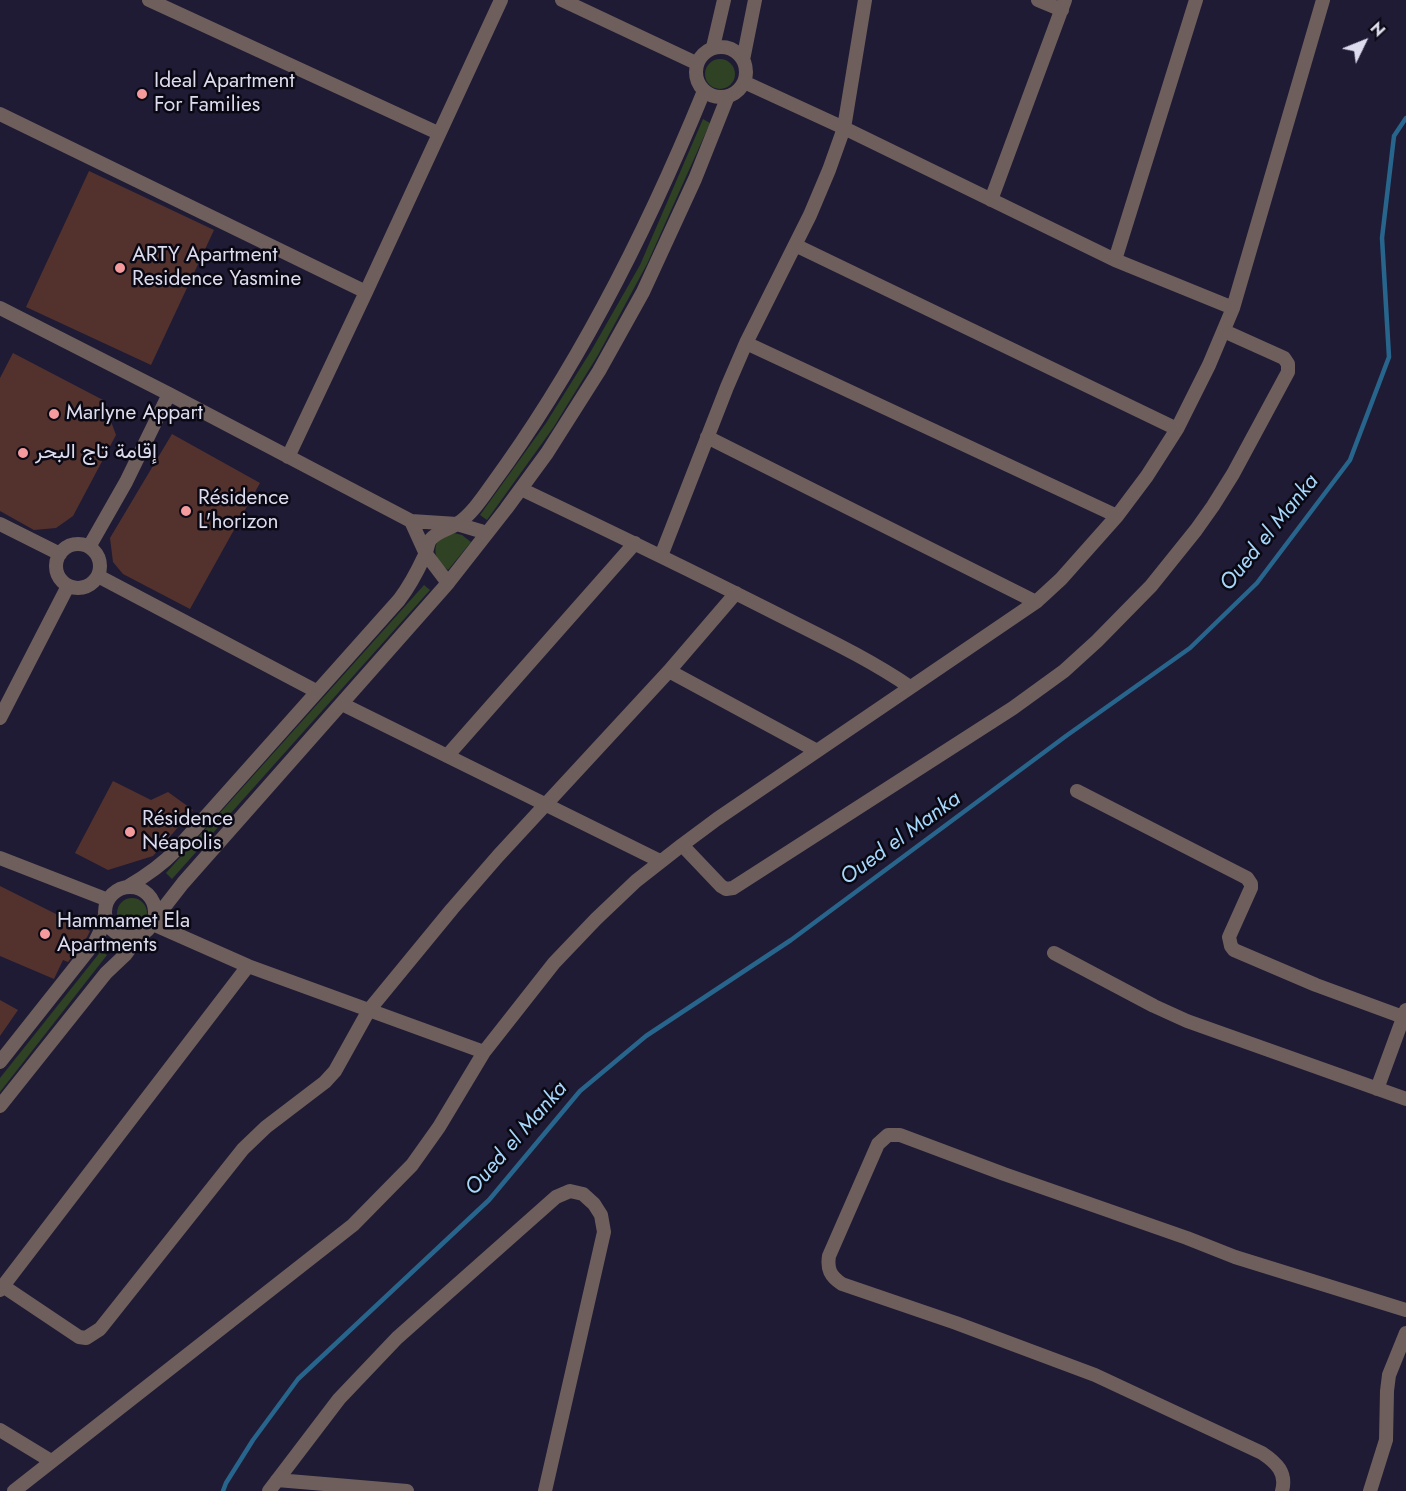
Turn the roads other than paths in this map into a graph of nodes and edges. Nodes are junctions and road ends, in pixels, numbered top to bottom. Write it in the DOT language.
graph roads {
  1 [pos="149,0"];
  2 [pos="501,0"];
  3 [pos="562,0"];
  4 [pos="724,0"];
  5 [pos="755,0"];
  6 [pos="865,0"];
  7 [pos="1038,0"];
  8 [pos="1196,0"];
  9 [pos="1323,0"];
  10 [pos="1063,5"];
  11 [pos="713,47"];
  12 [pos="743,60"];
  13 [pos="696,63"];
  14 [pos="744,82"];
  15 [pos="704,91"];
  16 [pos="728,96"];
  17 [pos="0,114"];
  18 [pos="844,128"];
  19 [pos="438,133"];
  20 [pos="991,200"];
  21 [pos="795,246"];
  22 [pos="1115,260"];
  23 [pos="366,292"];
  24 [pos="0,308"];
  25 [pos="1233,308"];
  26 [pos="1224,331"];
  27 [pos="746,343"];
  28 [pos="169,394"];
  29 [pos="1176,429"];
  30 [pos="707,436"];
  31 [pos="288,457"];
  32 [pos="521,489"];
  33 [pos="1117,516"];
  34 [pos="411,521"];
  35 [pos="0,524"];
  36 [pos="457,524"];
  37 [pos="487,533"];
  38 [pos="635,543"];
  39 [pos="89,547"];
  40 [pos="60,554"];
  41 [pos="426,554"];
  42 [pos="661,556"];
  43 [pos="98,576"];
  44 [pos="448,583"];
  45 [pos="68,586"];
  46 [pos="736,593"];
  47 [pos="1036,602"];
  48 [pos="669,671"];
  49 [pos="910,687"];
  50 [pos="316,691"];
  51 [pos="342,704"];
  52 [pos="0,718"];
  53 [pos="817,751"];
  54 [pos="447,756"];
  55 [pos="1077,791"];
  56 [pos="546,805"];
  57 [pos="682,845"];
  58 [pos="0,858"];
  59 [pos="660,861"];
  60 [pos="127,887"];
  61 [pos="108,900"];
  62 [pos="105,915"];
  63 [pos="154,922"];
  64 [pos="139,936"];
  65 [pos="1054,953"];
  66 [pos="248,966"];
  67 [pos="369,1010"];
  68 [pos="1404,1014"];
  69 [pos="484,1052"];
  70 [pos="0,1062"];
  71 [pos="1377,1089"];
  72 [pos="1406,1099"];
  73 [pos="0,1106"];
  74 [pos="2,1288"];
  75 [pos="1406,1310"];
  76 [pos="1406,1333"];
  77 [pos="0,1430"];
  78 [pos="51,1461"];
  79 [pos="273,1486"];
  80 [pos="14,1491"];
  81 [pos="407,1491"];
  82 [pos="545,1491"];
  83 [pos="1282,1491"];
  84 [pos="1370,1491"];
  1 -- 19 [label="street"];
  2 -- 19 [label="street"];
  3 -- 13 [label="street"];
  4 -- 11 [label="street"];
  5 -- 12 [label="street"];
  6 -- 18 [label="street"];
  7 -- 10 [label="street"];
  8 -- 22 [label="street"];
  9 -- 25 [label="street"];
  10 -- 20 [label="street"];
  11 -- 12 [label="street"];
  11 -- 13 [label="street"];
  12 -- 14 [label="street"];
  13 -- 15 [label="street"];
  14 -- 16 [label="street"];
  14 -- 18 [label="street"];
  15 -- 16 [label="street"];
  15 -- 36 [label="street"];
  16 -- 32 [label="street"];
  17 -- 23 [label="street"];
  18 -- 20 [label="street"];
  18 -- 21 [label="street"];
  19 -- 23 [label="street"];
  20 -- 22 [label="street"];
  21 -- 27 [label="street"];
  21 -- 29 [label="street"];
  22 -- 25 [label="street"];
  23 -- 31 [label="street"];
  24 -- 28 [label="street"];
  25 -- 26 [label="street"];
  26 -- 29 [label="street"];
  26 -- 57 [label="street"];
  27 -- 30 [label="street"];
  27 -- 33 [label="street"];
  28 -- 31 [label="street"];
  28 -- 39 [label="street"];
  29 -- 33 [label="street"];
  30 -- 42 [label="street"];
  30 -- 47 [label="street"];
  31 -- 34 [label="street"];
  32 -- 37 [label="street"];
  32 -- 38 [label="street"];
  33 -- 47 [label="street"];
  34 -- 36 [label="street"];
  34 -- 41 [label="street"];
  35 -- 40 [label="street"];
  36 -- 37 [label="street"];
  36 -- 41 [label="street"];
  37 -- 44 [label="street"];
  38 -- 42 [label="street"];
  38 -- 54 [label="street"];
  39 -- 40 [label="street"];
  39 -- 43 [label="street"];
  40 -- 45 [label="street"];
  41 -- 44 [label="street"];
  41 -- 50 [label="street"];
  42 -- 46 [label="street"];
  43 -- 45 [label="street"];
  43 -- 50 [label="street"];
  44 -- 51 [label="street"];
  45 -- 52 [label="street"];
  46 -- 48 [label="street"];
  46 -- 49 [label="street"];
  47 -- 49 [label="street"];
  48 -- 53 [label="street"];
  48 -- 56 [label="street"];
  49 -- 53 [label="street"];
  50 -- 60 [label="street"];
  51 -- 54 [label="street"];
  51 -- 63 [label="street"];
  53 -- 57 [label="street"];
  54 -- 56 [label="street"];
  55 -- 68 [label="street"];
  56 -- 59 [label="street"];
  56 -- 67 [label="street"];
  57 -- 59 [label="street"];
  58 -- 61 [label="street"];
  59 -- 69 [label="street"];
  60 -- 61 [label="street"];
  60 -- 63 [label="street"];
  61 -- 62 [label="street"];
  62 -- 64 [label="street"];
  62 -- 70 [label="street"];
  63 -- 64 [label="street"];
  63 -- 66 [label="street"];
  64 -- 73 [label="street"];
  65 -- 71 [label="street"];
  66 -- 67 [label="street"];
  66 -- 74 [label="street"];
  67 -- 69 [label="street"];
  67 -- 74 [label="street"];
  68 -- 71 [label="street"];
  69 -- 78 [label="street"];
  71 -- 72 [label="street"];
  75 -- 83 [label="street"];
  76 -- 84 [label="street"];
  77 -- 78 [label="street"];
  78 -- 80 [label="street"];
  79 -- 81 [label="street"];
  79 -- 82 [label="street"];
}
